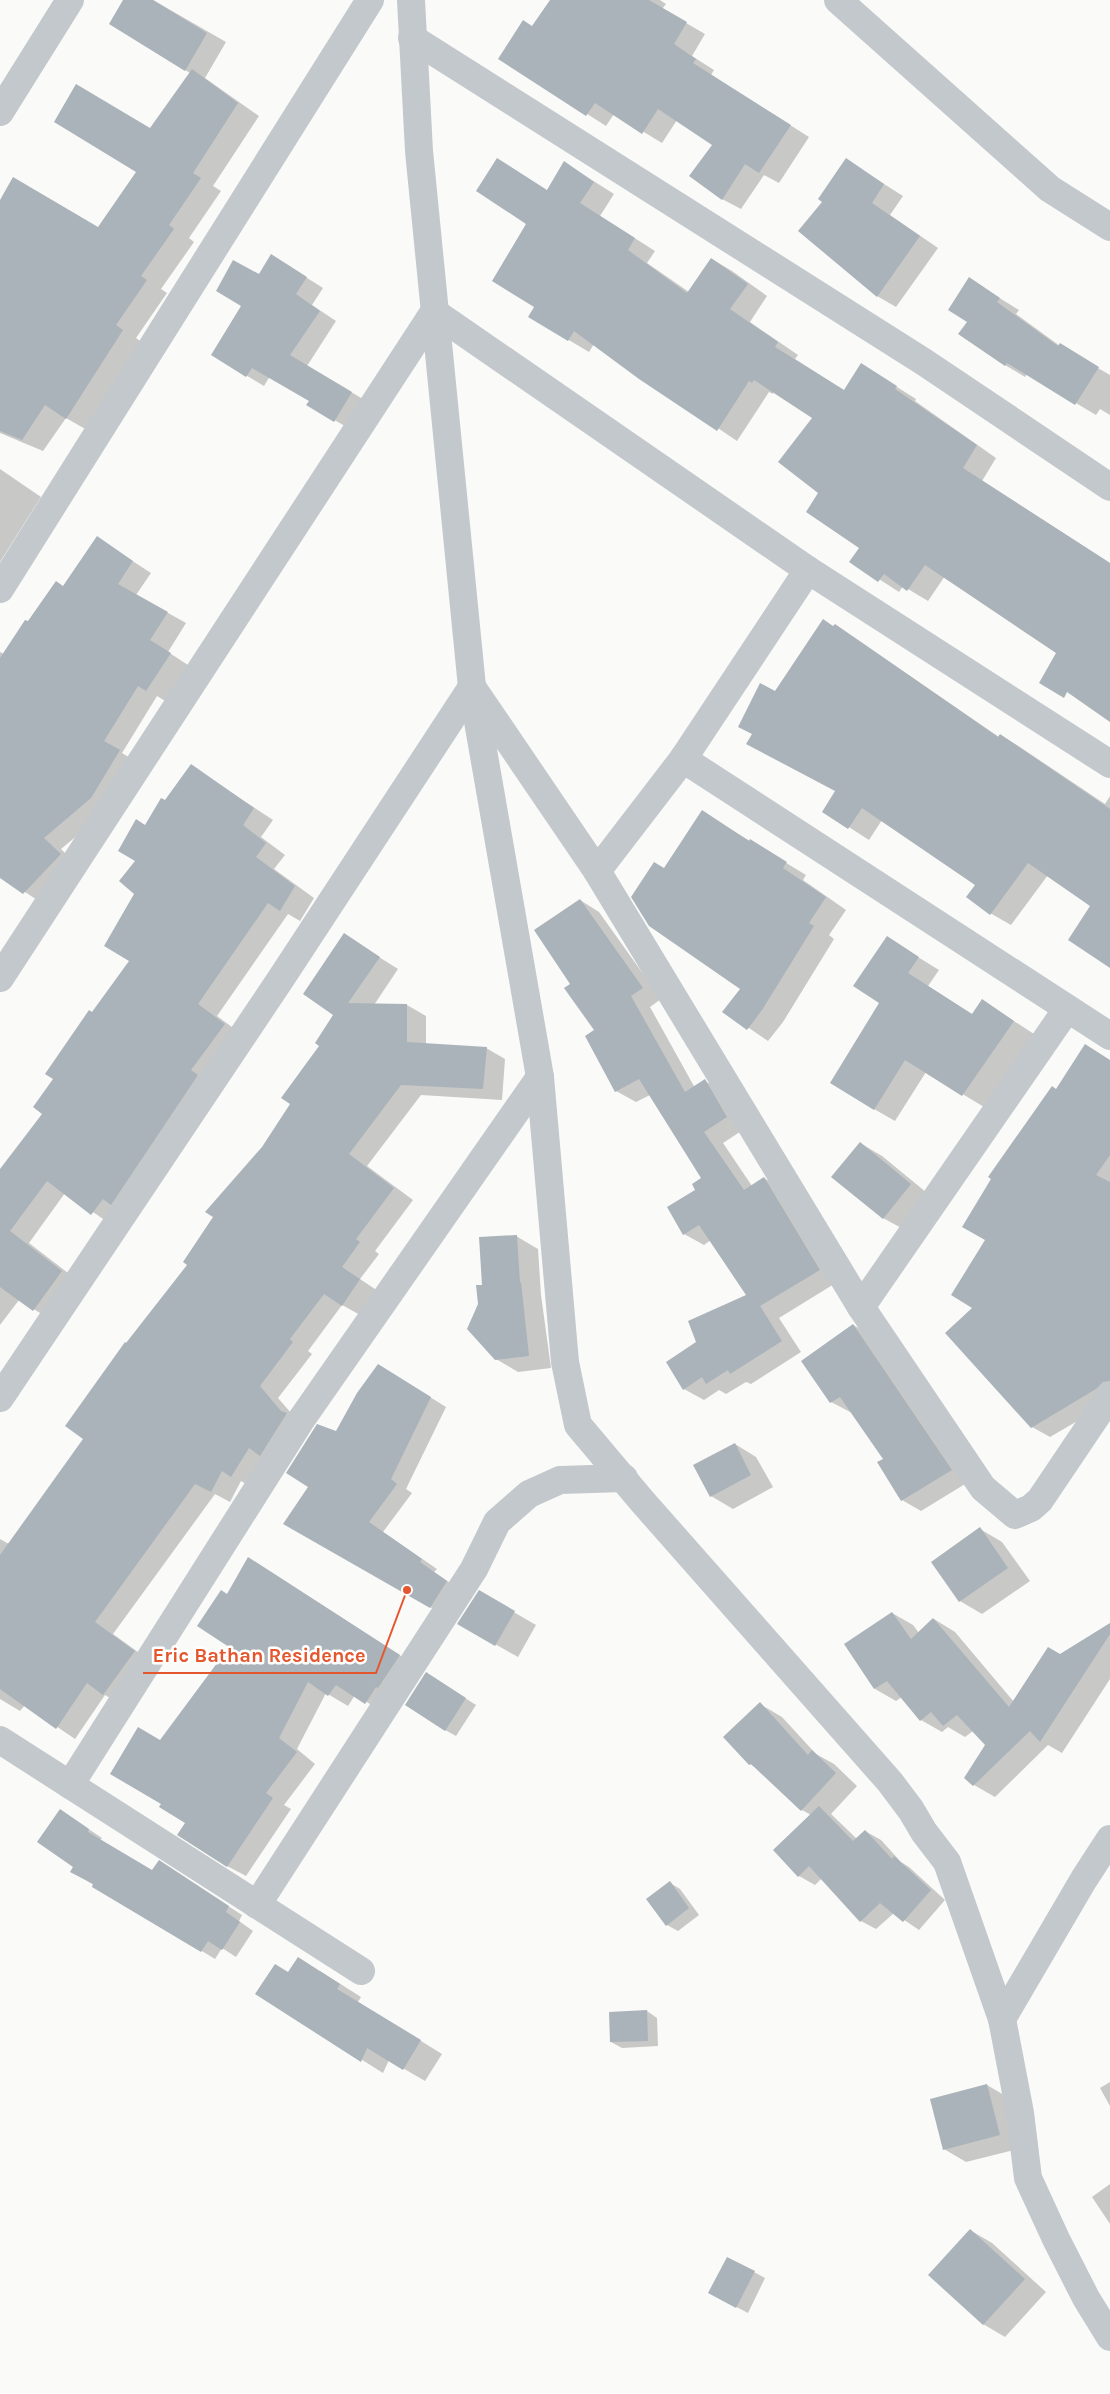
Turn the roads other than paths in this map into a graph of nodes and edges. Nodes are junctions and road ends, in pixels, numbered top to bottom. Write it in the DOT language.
graph roads {
  1 [pos="70,0"];
  2 [pos="370,0"];
  3 [pos="411,0"];
  4 [pos="838,0"];
  5 [pos="412,38"];
  6 [pos="0,112"];
  7 [pos="1110,228"];
  8 [pos="434,312"];
  9 [pos="1110,486"];
  10 [pos="808,570"];
  11 [pos="0,589"];
  12 [pos="472,688"];
  13 [pos="683,759"];
  14 [pos="1110,764"];
  15 [pos="597,870"];
  16 [pos="0,978"];
  17 [pos="1067,1009"];
  18 [pos="1110,1036"];
  19 [pos="540,1077"];
  20 [pos="861,1307"];
  21 [pos="1110,1396"];
  22 [pos="0,1398"];
  23 [pos="624,1478"];
  24 [pos="0,1740"];
  25 [pos="70,1785"];
  26 [pos="1110,1840"];
  27 [pos="257,1905"];
  28 [pos="360,1972"];
  29 [pos="1002,2019"];
  30 [pos="1110,2337"];
  1 -- 6 [label="street"];
  2 -- 11 [label="street"];
  3 -- 5 [label="street"];
  4 -- 7 [label="street"];
  5 -- 8 [label="street"];
  5 -- 9 [label="street"];
  8 -- 10 [label="street"];
  8 -- 12 [label="street"];
  8 -- 16 [label="street"];
  10 -- 13 [label="street"];
  10 -- 14 [label="street"];
  12 -- 15 [label="street"];
  12 -- 19 [label="street"];
  12 -- 22 [label="street"];
  13 -- 15 [label="street"];
  13 -- 17 [label="street"];
  15 -- 20 [label="street"];
  17 -- 18 [label="street"];
  17 -- 20 [label="street"];
  19 -- 23 [label="street"];
  19 -- 25 [label="street"];
  20 -- 21 [label="street"];
  23 -- 27 [label="street"];
  23 -- 29 [label="street"];
  24 -- 25 [label="street"];
  25 -- 27 [label="street"];
  26 -- 29 [label="street"];
  27 -- 28 [label="street"];
  29 -- 30 [label="street"];
}
